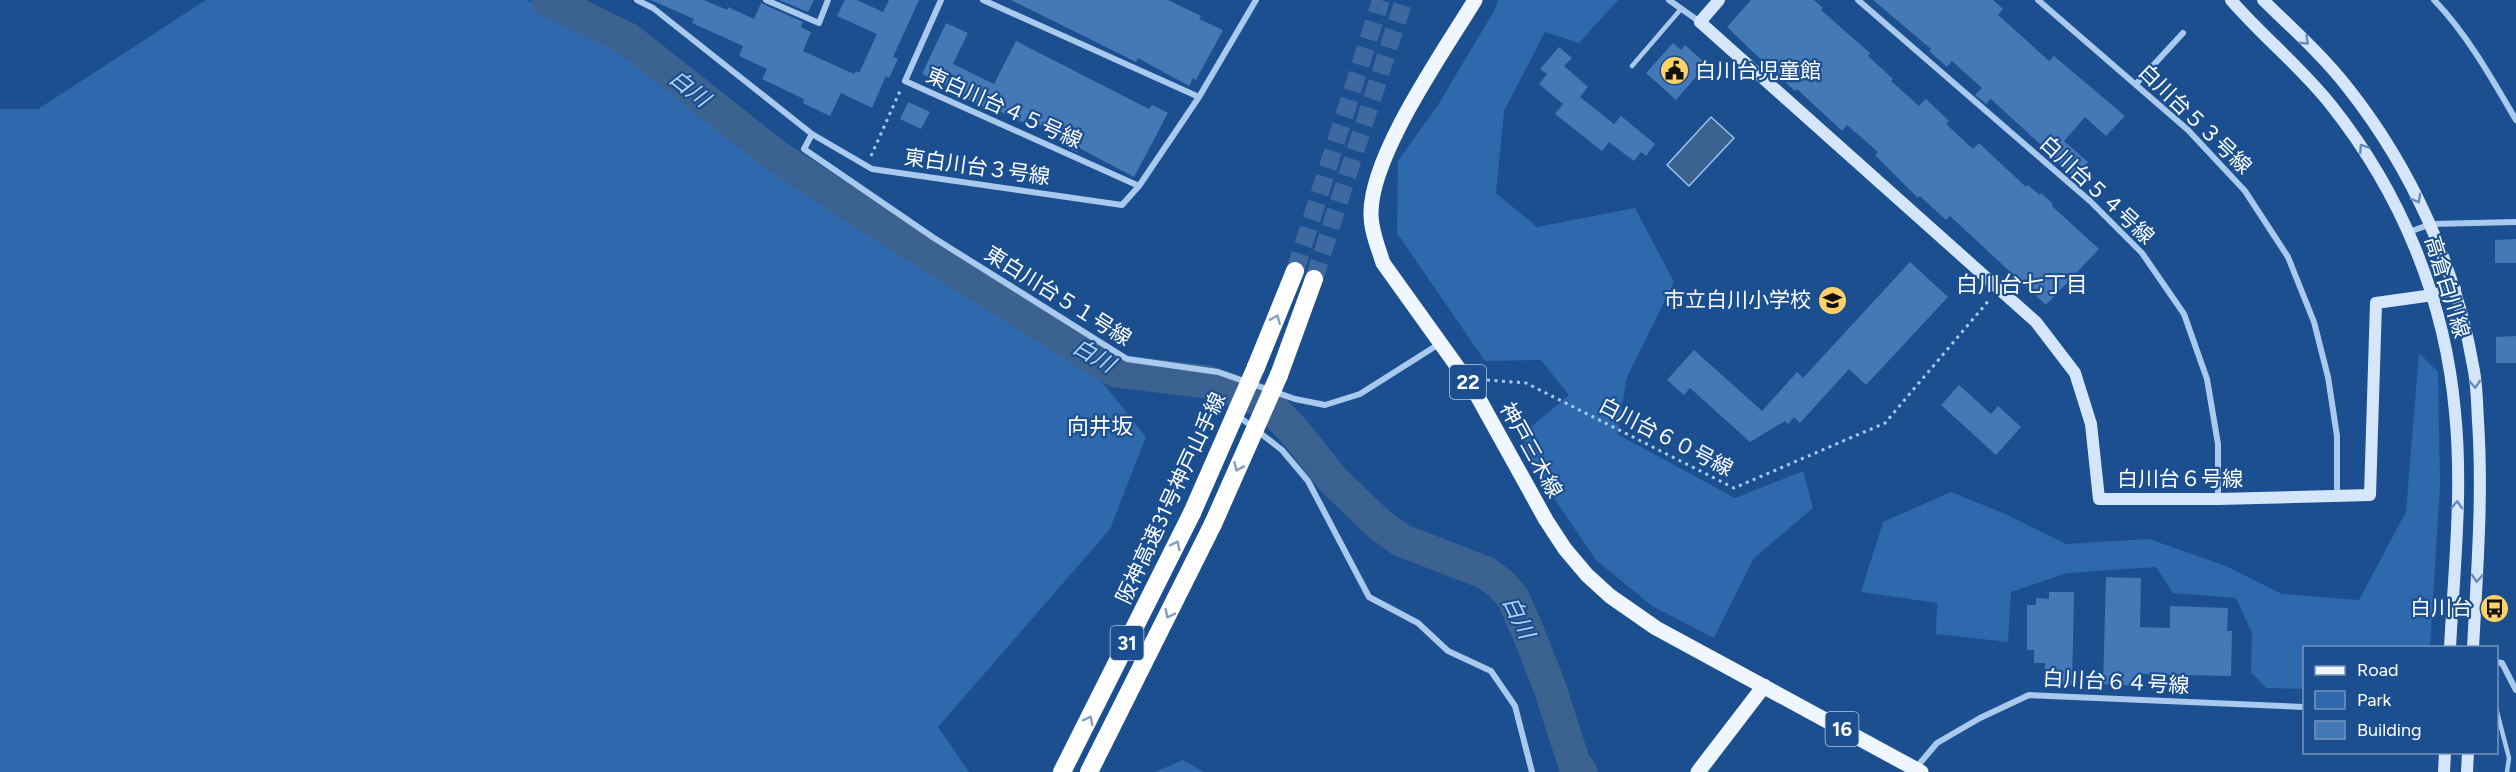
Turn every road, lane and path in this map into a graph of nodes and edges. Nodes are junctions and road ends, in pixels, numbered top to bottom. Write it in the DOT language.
graph roads {
  1 [pos="637,0"];
  2 [pos="765,0"];
  3 [pos="828,0"];
  4 [pos="941,0"];
  5 [pos="983,0"];
  6 [pos="1475,0"];
  7 [pos="1670,0"];
  8 [pos="1719,0"];
  9 [pos="1858,0"];
  10 [pos="2038,0"];
  11 [pos="2231,0"];
  12 [pos="2263,0"];
  13 [pos="2434,0"];
  14 [pos="1253,1"];
  15 [pos="1681,9"];
  16 [pos="1700,22"];
  17 [pos="2183,33"];
  18 [pos="1632,66"];
  19 [pos="905,81"];
  20 [pos="2136,84"];
  21 [pos="1199,97"];
  22 [pos="2516,120"];
  23 [pos="812,134"];
  24 [pos="867,166"];
  25 [pos="1139,186"];
  26 [pos="2516,222"];
  27 [pos="2431,224"];
  28 [pos="2409,232"];
  29 [pos="1295,271"];
  30 [pos="1314,279"];
  31 [pos="1999,288"];
  32 [pos="2455,289"];
  33 [pos="2433,296"];
  34 [pos="1440,342"];
  35 [pos="1466,378"];
  36 [pos="1244,382"];
  37 [pos="2337,496"];
  38 [pos="2218,499"];
  39 [pos="2450,646"];
  40 [pos="2474,646"];
  41 [pos="2498,662"];
  42 [pos="1764,686"];
  43 [pos="2516,690"];
  44 [pos="2303,707"];
  45 [pos="2498,716"];
  46 [pos="2445,754"];
  47 [pos="2468,754"];
  48 [pos="1918,771"];
  49 [pos="1062,772"];
  50 [pos="1089,772"];
  51 [pos="1532,772"];
  52 [pos="1698,772"];
  53 [pos="2444,772"];
  54 [pos="2467,772"];
  55 [pos="2507,772"];
  1 -- 23 [label="street, 東白川台３号線"];
  2 -- 3 [label="street"];
  4 -- 19 [label="street, 東白川台４５号線"];
  5 -- 21 [label="street"];
  6 -- 34 [label="main road, 神戸三木線 / 22"];
  7 -- 15 [label="street, 白川台６号線"];
  8 -- 16 [label="street"];
  9 -- 38 [label="street, 白川台５４号線"];
  10 -- 20 [label="street, 白川台５３号線"];
  28 -- 11 [label="street, 高倉白川線, one-way"];
  12 -- 27 [label="street, 高倉白川線, one-way"];
  13 -- 22 [label="street"];
  14 -- 21 [label="street, 東白川台３号線"];
  15 -- 16 [label="street, 白川台６号線"];
  15 -- 18 [label="lane"];
  16 -- 31 [label="street, 白川台６号線"];
  17 -- 20 [label="street"];
  19 -- 24 [label="path"];
  19 -- 25 [label="street, 東白川台４５号線"];
  20 -- 37 [label="street, 白川台５３号線"];
  21 -- 25 [label="street, 東白川台３号線"];
  23 -- 24 [label="street, 東白川台３号線"];
  23 -- 36 [label="street, 東白川台５１号線"];
  24 -- 25 [label="street, 東白川台３号線"];
  26 -- 27 [label="street"];
  27 -- 28 [label="street"];
  27 -- 32 [label="street, 高倉白川線"];
  28 -- 33 [label="street, 高倉白川線"];
  49 -- 29 [label="highway, 阪神高速31号神戸山手線 / 31, one-way, bridge"];
  30 -- 50 [label="highway, 31, one-way, bridge"];
  31 -- 35 [label="path, 白川台６０号線"];
  31 -- 38 [label="street, 白川台６号線"];
  32 -- 33 [label="street"];
  32 -- 40 [label="street, 高倉白川線, one-way"];
  33 -- 37 [label="street, 白川台６号線"];
  39 -- 33 [label="street, 高倉白川線, one-way"];
  34 -- 35 [label="main road, 神戸三木線 / 22"];
  34 -- 36 [label="street"];
  35 -- 42 [label="main road, 神戸三木線 / 22"];
  36 -- 51 [label="street"];
  37 -- 38 [label="street, 白川台６号線"];
  41 -- 43 [label="street"];
  42 -- 48 [label="main road, 16"];
  42 -- 52 [label="main road"];
  44 -- 48 [label="street, 白川台６４号線"];
  45 -- 55 [label="lane"];
  46 -- 53 [label="street"];
  47 -- 54 [label="street"];
}
